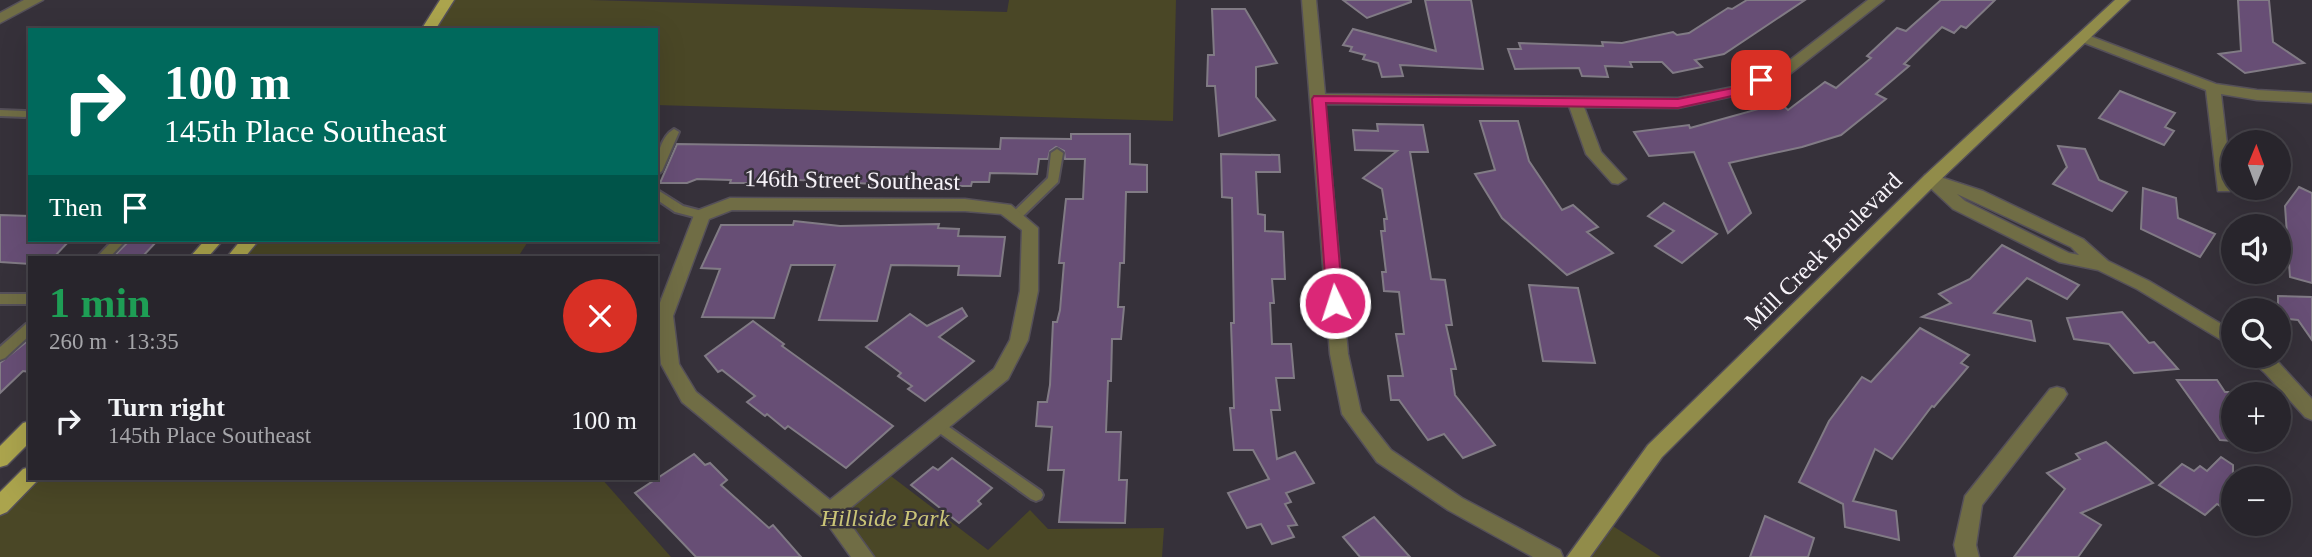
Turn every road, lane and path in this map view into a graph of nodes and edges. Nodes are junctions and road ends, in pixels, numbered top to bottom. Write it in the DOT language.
graph roads {
  1 [pos="447,0"];
  2 [pos="1309,0"];
  3 [pos="1877,0"];
  4 [pos="2123,0"];
  5 [pos="33,1"];
  6 [pos="0,19"];
  7 [pos="429,28"];
  8 [pos="2082,37"];
  9 [pos="2213,88"];
  10 [pos="2312,98"];
  11 [pos="1319,99"];
  12 [pos="1575,102"];
  13 [pos="0,113"];
  14 [pos="25,114"];
  15 [pos="674,132"];
  16 [pos="1057,153"];
  17 [pos="2221,160"];
  18 [pos="658,167"];
  19 [pos="1931,178"];
  20 [pos="1618,179"];
  21 [pos="658,194"];
  22 [pos="1010,213"];
  23 [pos="702,215"];
  24 [pos="118,242"];
  25 [pos="213,242"];
  26 [pos="249,242"];
  27 [pos="104,256"];
  28 [pos="199,256"];
  29 [pos="236,256"];
  30 [pos="0,299"];
  31 [pos="28,299"];
  32 [pos="28,329"];
  33 [pos="2221,333"];
  34 [pos="0,355"];
  35 [pos="2272,368"];
  36 [pos="2057,394"];
  37 [pos="2312,412"];
  38 [pos="939,425"];
  39 [pos="28,431"];
  40 [pos="0,459"];
  41 [pos="28,477"];
  42 [pos="1036,495"];
  43 [pos="0,506"];
  44 [pos="830,512"];
  45 [pos="1966,551"];
  46 [pos="863,557"];
  47 [pos="1552,557"];
  48 [pos="1578,557"];
  1 -- 7 [label="main road"];
  2 -- 11 [label="street"];
  3 -- 12 [label="street"];
  4 -- 8 [label="street, Mill Creek Boulevard"];
  5 -- 6 [label="street"];
  8 -- 9 [label="street"];
  8 -- 19 [label="street, Mill Creek Boulevard"];
  9 -- 10 [label="street"];
  9 -- 17 [label="street"];
  11 -- 12 [label="street"];
  11 -- 47 [label="street"];
  12 -- 20 [label="street"];
  13 -- 14 [label="lane"];
  15 -- 18 [label="lane"];
  16 -- 22 [label="lane"];
  19 -- 33 [label="street"];
  19 -- 48 [label="street, Mill Creek Boulevard"];
  21 -- 23 [label="lane"];
  22 -- 23 [label="street, 146th Street Southeast"];
  22 -- 38 [label="street"];
  23 -- 44 [label="street"];
  24 -- 27 [label="lane"];
  25 -- 28 [label="main road"];
  26 -- 29 [label="main road"];
  30 -- 31 [label="lane"];
  32 -- 34 [label="lane"];
  35 -- 37 [label="street"];
  36 -- 45 [label="street"];
  38 -- 42 [label="lane"];
  38 -- 44 [label="street"];
  39 -- 40 [label="main road"];
  41 -- 43 [label="main road"];
  44 -- 46 [label="street"];
}
